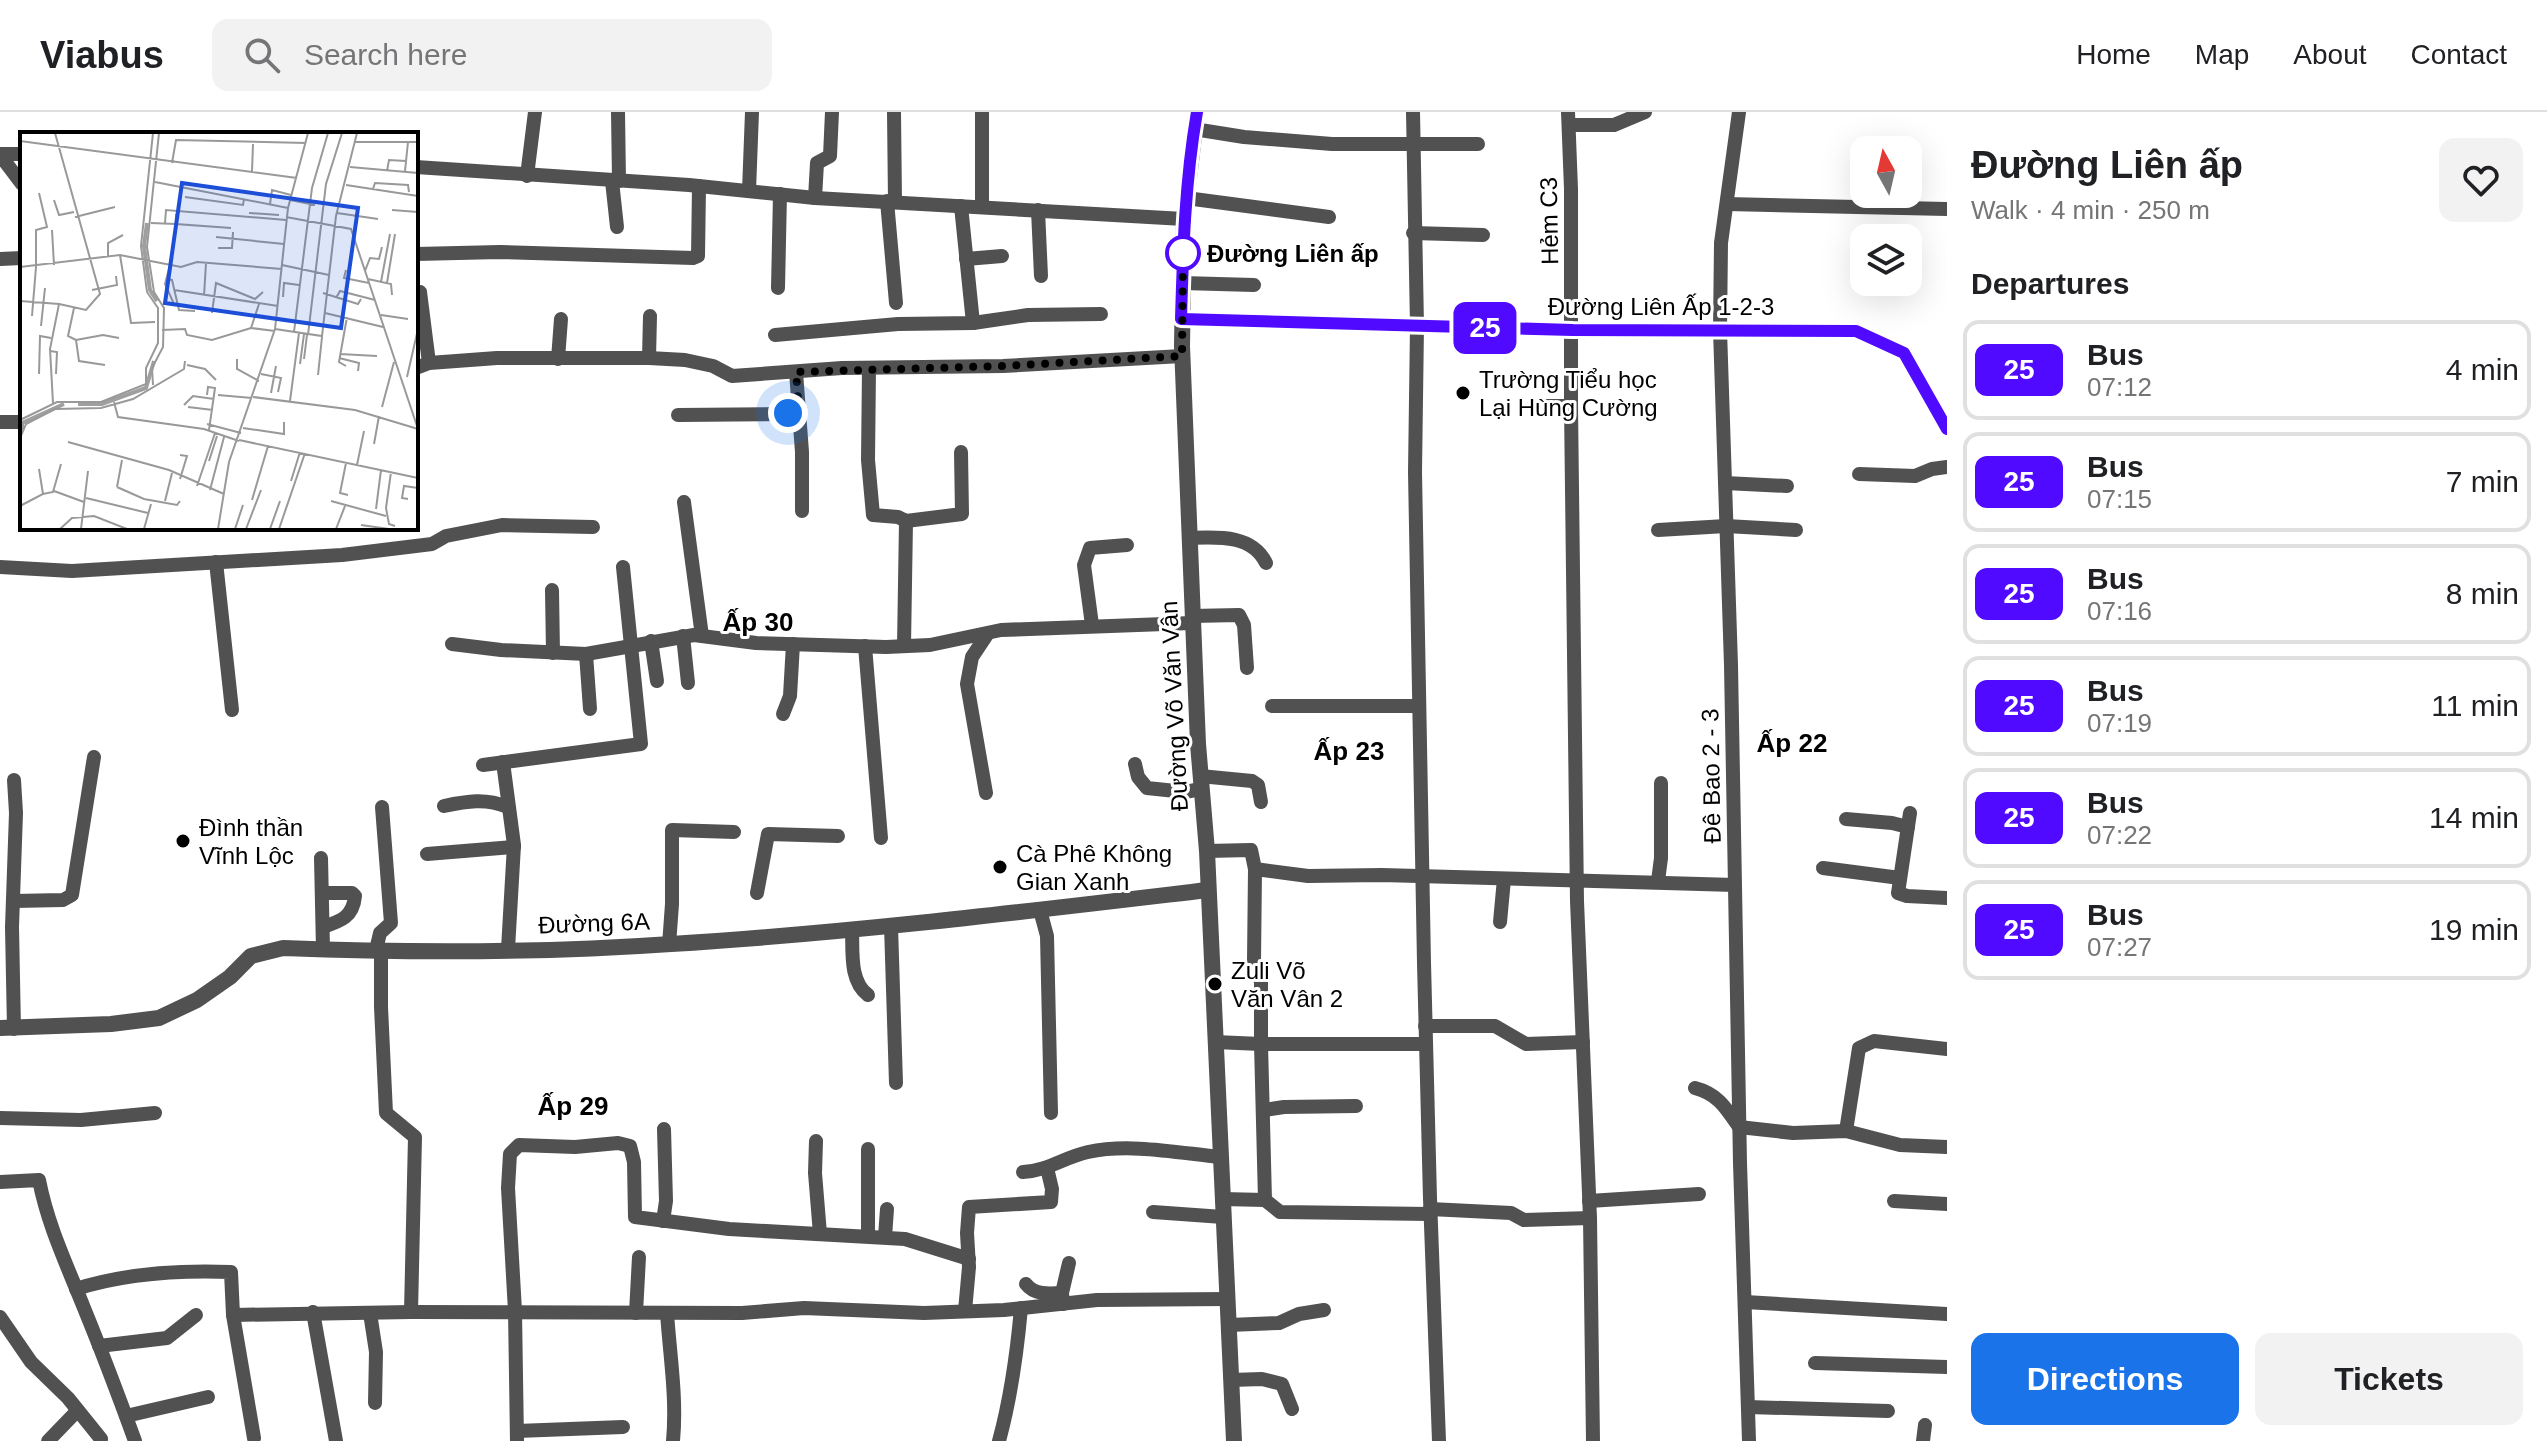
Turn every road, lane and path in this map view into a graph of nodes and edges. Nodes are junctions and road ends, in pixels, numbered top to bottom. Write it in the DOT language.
graph roads {
  1 [pos="535,112"];
  2 [pos="618,112"];
  3 [pos="752,112"];
  4 [pos="832,112"];
  5 [pos="894,112"];
  6 [pos="982,112"];
  7 [pos="1413,112"];
  8 [pos="1645,112"];
  9 [pos="1739,112"];
  10 [pos="1568,119"];
  11 [pos="1196,120"];
  12 [pos="1413,143"];
  13 [pos="1478,144"];
  14 [pos="0,154"];
  15 [pos="418,167"];
  16 [pos="527,176"];
  17 [pos="20,181"];
  18 [pos="615,181"];
  19 [pos="699,186"];
  20 [pos="749,191"];
  21 [pos="780,194"];
  22 [pos="815,198"];
  23 [pos="1186,198"];
  24 [pos="891,202"];
  25 [pos="1727,204"];
  26 [pos="961,206"];
  27 [pos="982,207"];
  28 [pos="1947,209"];
  29 [pos="1038,210"];
  30 [pos="1329,217"];
  31 [pos="1184,219"];
  32 [pos="617,227"];
  33 [pos="1413,233"];
  34 [pos="1483,235"];
  35 [pos="418,254"];
  36 [pos="1002,256"];
  37 [pos="20,258"];
  38 [pos="0,259"];
  39 [pos="966,259"];
  40 [pos="1041,276"];
  41 [pos="1182,283"];
  42 [pos="1254,285"];
  43 [pos="778,288"];
  44 [pos="420,292"];
  45 [pos="896,303"];
  46 [pos="1101,314"];
  47 [pos="650,316"];
  48 [pos="561,319"];
  49 [pos="1181,319"];
  50 [pos="973,323"];
  51 [pos="1417,326"];
  52 [pos="1573,330"];
  53 [pos="1720,330"];
  54 [pos="775,335"];
  55 [pos="1182,356"];
  56 [pos="649,358"];
  57 [pos="558,359"];
  58 [pos="423,365"];
  59 [pos="869,368"];
  60 [pos="796,372"];
  61 [pos="1534,406"];
  62 [pos="1571,406"];
  63 [pos="799,414"];
  64 [pos="678,415"];
  65 [pos="1947,429"];
  66 [pos="961,452"];
  67 [pos="1947,467"];
  68 [pos="1859,474"];
  69 [pos="1725,483"];
  70 [pos="1787,486"];
  71 [pos="684,502"];
  72 [pos="802,511"];
  73 [pos="906,521"];
  74 [pos="1726,526"];
  75 [pos="593,527"];
  76 [pos="1658,530"];
  77 [pos="1796,530"];
  78 [pos="1189,538"];
  79 [pos="1127,545"];
  80 [pos="216,562"];
  81 [pos="1266,563"];
  82 [pos="0,567"];
  83 [pos="623,567"];
  84 [pos="552,590"];
  85 [pos="1192,620"];
  86 [pos="1092,625"];
  87 [pos="988,633"];
  88 [pos="683,636"];
  89 [pos="702,636"];
  90 [pos="651,641"];
  91 [pos="452,644"];
  92 [pos="793,644"];
  93 [pos="631,645"];
  94 [pos="865,646"];
  95 [pos="904,646"];
  96 [pos="553,653"];
  97 [pos="586,654"];
  98 [pos="1247,668"];
  99 [pos="657,681"];
  100 [pos="688,683"];
  101 [pos="1272,706"];
  102 [pos="1419,706"];
  103 [pos="590,709"];
  104 [pos="232,710"];
  105 [pos="783,714"];
  106 [pos="94,757"];
  107 [pos="503,762"];
  108 [pos="1135,764"];
  109 [pos="483,765"];
  110 [pos="14,780"];
  111 [pos="1200,782"];
  112 [pos="1661,783"];
  113 [pos="986,793"];
  114 [pos="1261,802"];
  115 [pos="444,806"];
  116 [pos="382,807"];
  117 [pos="508,807"];
  118 [pos="9,813"];
  119 [pos="1846,819"];
  120 [pos="734,832"];
  121 [pos="838,836"];
  122 [pos="881,838"];
  123 [pos="514,847"];
  124 [pos="1207,851"];
  125 [pos="427,854"];
  126 [pos="321,858"];
  127 [pos="1823,868"];
  128 [pos="1255,869"];
  129 [pos="7,876"];
  130 [pos="1423,878"];
  131 [pos="1900,878"];
  132 [pos="1504,879"];
  133 [pos="1577,881"];
  134 [pos="1658,881"];
  135 [pos="1735,885"];
  136 [pos="1208,890"];
  137 [pos="322,893"];
  138 [pos="757,893"];
  139 [pos="1947,898"];
  140 [pos="14,901"];
  141 [pos="1040,910"];
  142 [pos="1500,922"];
  143 [pos="891,926"];
  144 [pos="323,927"];
  145 [pos="852,929"];
  146 [pos="669,945"];
  147 [pos="323,949"];
  148 [pos="508,949"];
  149 [pos="378,950"];
  150 [pos="868,995"];
  151 [pos="1425,1026"];
  152 [pos="7,1028"];
  153 [pos="1215,1042"];
  154 [pos="1583,1042"];
  155 [pos="1261,1044"];
  156 [pos="1426,1044"];
  157 [pos="1947,1049"];
  158 [pos="896,1083"];
  159 [pos="1695,1088"];
  160 [pos="1356,1106"];
  161 [pos="1264,1110"];
  162 [pos="155,1113"];
  163 [pos="1051,1113"];
  164 [pos="0,1118"];
  165 [pos="1739,1127"];
  166 [pos="664,1129"];
  167 [pos="1846,1131"];
  168 [pos="816,1141"];
  169 [pos="1947,1147"];
  170 [pos="868,1149"];
  171 [pos="1220,1157"];
  172 [pos="1047,1168"];
  173 [pos="1023,1172"];
  174 [pos="0,1182"];
  175 [pos="1699,1194"];
  176 [pos="1222,1199"];
  177 [pos="1265,1200"];
  178 [pos="1589,1201"];
  179 [pos="1894,1201"];
  180 [pos="1947,1204"];
  181 [pos="887,1209"];
  182 [pos="1153,1212"];
  183 [pos="1430,1212"];
  184 [pos="1223,1217"];
  185 [pos="1590,1218"];
  186 [pos="663,1221"];
  187 [pos="820,1234"];
  188 [pos="868,1236"];
  189 [pos="885,1237"];
  190 [pos="639,1257"];
  191 [pos="969,1259"];
  192 [pos="1069,1263"];
  193 [pos="1026,1284"];
  194 [pos="76,1289"];
  195 [pos="1062,1299"];
  196 [pos="1228,1299"];
  197 [pos="1745,1302"];
  198 [pos="1021,1308"];
  199 [pos="1324,1310"];
  200 [pos="515,1311"];
  201 [pos="965,1311"];
  202 [pos="313,1312"];
  203 [pos="411,1312"];
  204 [pos="370,1313"];
  205 [pos="636,1313"];
  206 [pos="667,1313"];
  207 [pos="1947,1314"];
  208 [pos="196,1315"];
  209 [pos="233,1315"];
  210 [pos="0,1317"];
  211 [pos="1229,1325"];
  212 [pos="99,1346"];
  213 [pos="1815,1363"];
  214 [pos="1947,1367"];
  215 [pos="1231,1380"];
  216 [pos="208,1397"];
  217 [pos="375,1403"];
  218 [pos="1748,1407"];
  219 [pos="1292,1409"];
  220 [pos="77,1411"];
  221 [pos="1888,1411"];
  222 [pos="126,1416"];
  223 [pos="1925,1425"];
  224 [pos="623,1427"];
  225 [pos="517,1436"];
  226 [pos="254,1438"];
  227 [pos="101,1439"];
  228 [pos="48,1441"];
  229 [pos="135,1441"];
  230 [pos="336,1441"];
  231 [pos="673,1441"];
  232 [pos="999,1441"];
  233 [pos="1234,1441"];
  234 [pos="1439,1441"];
  235 [pos="1593,1441"];
  236 [pos="1749,1441"];
  237 [pos="1923,1441"];
  1 -- 16 [label="street"];
  2 -- 18 [label="street"];
  3 -- 20 [label="street"];
  4 -- 22 [label="street"];
  5 -- 24 [label="street"];
  6 -- 27 [label="street"];
  7 -- 12 [label="street"];
  8 -- 10 [label="street"];
  9 -- 25 [label="street, Đê Bao 2 - 3"];
  10 -- 52 [label="street, Hẻm C3"];
  11 -- 12 [label="street"];
  11 -- 23 [label="street, Đường Võ Văn Vân"];
  12 -- 13 [label="street"];
  12 -- 33 [label="street"];
  14 -- 17 [label="street"];
  15 -- 16 [label="street"];
  16 -- 18 [label="street"];
  18 -- 19 [label="street"];
  18 -- 32 [label="street"];
  19 -- 20 [label="street"];
  19 -- 35 [label="street"];
  20 -- 21 [label="street"];
  21 -- 22 [label="street"];
  21 -- 43 [label="street"];
  22 -- 24 [label="street"];
  23 -- 30 [label="street"];
  23 -- 31 [label="street, Đường Võ Văn Vân"];
  24 -- 26 [label="street"];
  24 -- 45 [label="street"];
  25 -- 28 [label="street"];
  25 -- 53 [label="street, Đê Bao 2 - 3"];
  26 -- 27 [label="street"];
  26 -- 39 [label="street"];
  27 -- 29 [label="street"];
  29 -- 31 [label="street"];
  29 -- 40 [label="street"];
  31 -- 41 [label="street, Đường Võ Văn Vân"];
  33 -- 34 [label="street"];
  33 -- 51 [label="street"];
  36 -- 39 [label="street"];
  37 -- 38 [label="street"];
  39 -- 50 [label="street"];
  41 -- 42 [label="street"];
  41 -- 49 [label="street, Đường Võ Văn Vân"];
  44 -- 58 [label="street"];
  46 -- 50 [label="street"];
  47 -- 56 [label="street"];
  48 -- 57 [label="street"];
  49 -- 51 [label="street, Đường Liên Ấp 1-2-3"];
  49 -- 55 [label="street, Đường Võ Văn Vân"];
  50 -- 54 [label="street"];
  51 -- 52 [label="street, Đường Liên Ấp 1-2-3"];
  51 -- 102 [label="street"];
  52 -- 53 [label="street, Đường Liên Ấp 1-2-3"];
  52 -- 62 [label="street, Hẻm C3"];
  53 -- 65 [label="street, Đường Liên Ấp 1-2-3"];
  53 -- 69 [label="street, Đê Bao 2 - 3"];
  55 -- 59 [label="street"];
  55 -- 78 [label="street, Đường Võ Văn Vân"];
  56 -- 57 [label="street"];
  56 -- 60 [label="street"];
  57 -- 58 [label="street"];
  59 -- 60 [label="street"];
  59 -- 73 [label="street"];
  60 -- 63 [label="street"];
  61 -- 62 [label="street"];
  62 -- 133 [label="street, Hẻm C3"];
  63 -- 64 [label="street"];
  63 -- 72 [label="street"];
  66 -- 73 [label="street"];
  67 -- 68 [label="street"];
  69 -- 70 [label="street"];
  69 -- 74 [label="street, Đê Bao 2 - 3"];
  71 -- 89 [label="street"];
  73 -- 95 [label="street"];
  74 -- 76 [label="street"];
  74 -- 77 [label="street"];
  74 -- 135 [label="street, Đê Bao 2 - 3"];
  75 -- 80 [label="street"];
  78 -- 81 [label="street"];
  78 -- 85 [label="street, Đường Võ Văn Vân"];
  79 -- 86 [label="street"];
  80 -- 82 [label="street"];
  80 -- 104 [label="street"];
  83 -- 93 [label="street"];
  84 -- 96 [label="street"];
  85 -- 86 [label="street"];
  85 -- 98 [label="street"];
  85 -- 111 [label="street, Đường Võ Văn Vân"];
  86 -- 87 [label="street"];
  87 -- 95 [label="street"];
  87 -- 113 [label="street"];
  88 -- 89 [label="street"];
  88 -- 90 [label="street"];
  88 -- 100 [label="street"];
  89 -- 92 [label="street"];
  90 -- 93 [label="street"];
  90 -- 99 [label="street"];
  91 -- 96 [label="street"];
  92 -- 94 [label="street"];
  92 -- 105 [label="street"];
  93 -- 97 [label="street"];
  93 -- 107 [label="street"];
  94 -- 95 [label="street"];
  94 -- 122 [label="street"];
  96 -- 97 [label="street"];
  97 -- 103 [label="street"];
  101 -- 102 [label="street"];
  102 -- 130 [label="street"];
  106 -- 140 [label="street"];
  107 -- 109 [label="street"];
  107 -- 117 [label="street"];
  108 -- 111 [label="street"];
  110 -- 118 [label="street"];
  111 -- 114 [label="street"];
  111 -- 124 [label="street, Đường Võ Văn Vân"];
  112 -- 134 [label="street"];
  115 -- 117 [label="street"];
  116 -- 149 [label="street"];
  117 -- 123 [label="street"];
  118 -- 129 [label="street"];
  119 -- 131 [label="street"];
  120 -- 146 [label="street"];
  121 -- 138 [label="street"];
  123 -- 125 [label="street"];
  123 -- 148 [label="street"];
  124 -- 128 [label="street"];
  124 -- 136 [label="street, Đường Võ Văn Vân"];
  126 -- 137 [label="street"];
  127 -- 131 [label="street"];
  128 -- 130 [label="street"];
  128 -- 155 [label="street"];
  129 -- 140 [label="street"];
  130 -- 132 [label="street"];
  130 -- 151 [label="street"];
  131 -- 139 [label="street"];
  132 -- 133 [label="street"];
  132 -- 142 [label="street"];
  133 -- 134 [label="street"];
  133 -- 154 [label="street, Hẻm C3"];
  134 -- 135 [label="street"];
  135 -- 165 [label="street, Đê Bao 2 - 3"];
  136 -- 141 [label="street, Đường 6A"];
  136 -- 153 [label="street, Đường Võ Văn Vân"];
  137 -- 144 [label="street"];
  137 -- 144 [label="street"];
  140 -- 152 [label="street"];
  141 -- 143 [label="street, Đường 6A"];
  141 -- 163 [label="street"];
  143 -- 145 [label="street, Đường 6A"];
  143 -- 158 [label="street"];
  144 -- 147 [label="street"];
  145 -- 146 [label="street, Đường 6A"];
  145 -- 150 [label="street"];
  146 -- 148 [label="street, Đường 6A"];
  147 -- 149 [label="street, Đường 6A"];
  147 -- 152 [label="street, Đường 6A"];
  148 -- 149 [label="street, Đường 6A"];
  149 -- 203 [label="street"];
  151 -- 154 [label="street"];
  151 -- 156 [label="street"];
  153 -- 155 [label="street"];
  153 -- 171 [label="street, Đường Võ Văn Vân"];
  154 -- 178 [label="street, Hẻm C3"];
  155 -- 156 [label="street"];
  155 -- 161 [label="street"];
  156 -- 183 [label="street"];
  157 -- 167 [label="street"];
  159 -- 165 [label="street"];
  160 -- 161 [label="street"];
  161 -- 177 [label="street"];
  162 -- 164 [label="street"];
  165 -- 167 [label="street"];
  165 -- 197 [label="street, Đê Bao 2 - 3"];
  166 -- 186 [label="street"];
  167 -- 169 [label="street"];
  168 -- 187 [label="street"];
  170 -- 188 [label="street"];
  171 -- 172 [label="street"];
  171 -- 176 [label="street, Đường Võ Văn Vân"];
  172 -- 173 [label="street"];
  172 -- 191 [label="street"];
  174 -- 194 [label="street"];
  175 -- 178 [label="street"];
  176 -- 177 [label="street"];
  176 -- 184 [label="street, Đường Võ Văn Vân"];
  177 -- 183 [label="street"];
  178 -- 185 [label="street, Hẻm C3"];
  179 -- 180 [label="street"];
  181 -- 189 [label="street"];
  182 -- 184 [label="street"];
  183 -- 185 [label="street"];
  183 -- 234 [label="street"];
  184 -- 196 [label="street, Đường Võ Văn Vân"];
  185 -- 235 [label="street, Hẻm C3"];
  186 -- 187 [label="street"];
  186 -- 200 [label="street"];
  187 -- 188 [label="street"];
  188 -- 189 [label="street"];
  189 -- 191 [label="street"];
  190 -- 205 [label="street"];
  191 -- 201 [label="street"];
  192 -- 195 [label="street"];
  193 -- 195 [label="street"];
  194 -- 209 [label="street"];
  194 -- 212 [label="street"];
  195 -- 196 [label="street"];
  195 -- 198 [label="street"];
  196 -- 211 [label="street, Đường Võ Văn Vân"];
  197 -- 207 [label="street"];
  197 -- 218 [label="street, Đê Bao 2 - 3"];
  198 -- 201 [label="street"];
  198 -- 232 [label="street"];
  199 -- 211 [label="street"];
  200 -- 203 [label="street"];
  200 -- 205 [label="street"];
  200 -- 225 [label="street"];
  201 -- 206 [label="street"];
  202 -- 204 [label="street"];
  202 -- 209 [label="street"];
  202 -- 230 [label="street"];
  203 -- 204 [label="street"];
  204 -- 217 [label="street"];
  205 -- 206 [label="street"];
  206 -- 231 [label="street"];
  208 -- 212 [label="street"];
  209 -- 226 [label="street"];
  210 -- 220 [label="street"];
  211 -- 215 [label="street, Đường Võ Văn Vân"];
  212 -- 222 [label="street"];
  213 -- 214 [label="street"];
  215 -- 219 [label="street"];
  215 -- 233 [label="street, Đường Võ Văn Vân"];
  216 -- 222 [label="street"];
  218 -- 221 [label="street"];
  218 -- 236 [label="street, Đê Bao 2 - 3"];
  220 -- 227 [label="street"];
  220 -- 228 [label="street"];
  222 -- 229 [label="street"];
  223 -- 237 [label="street"];
  224 -- 225 [label="street"];
}
